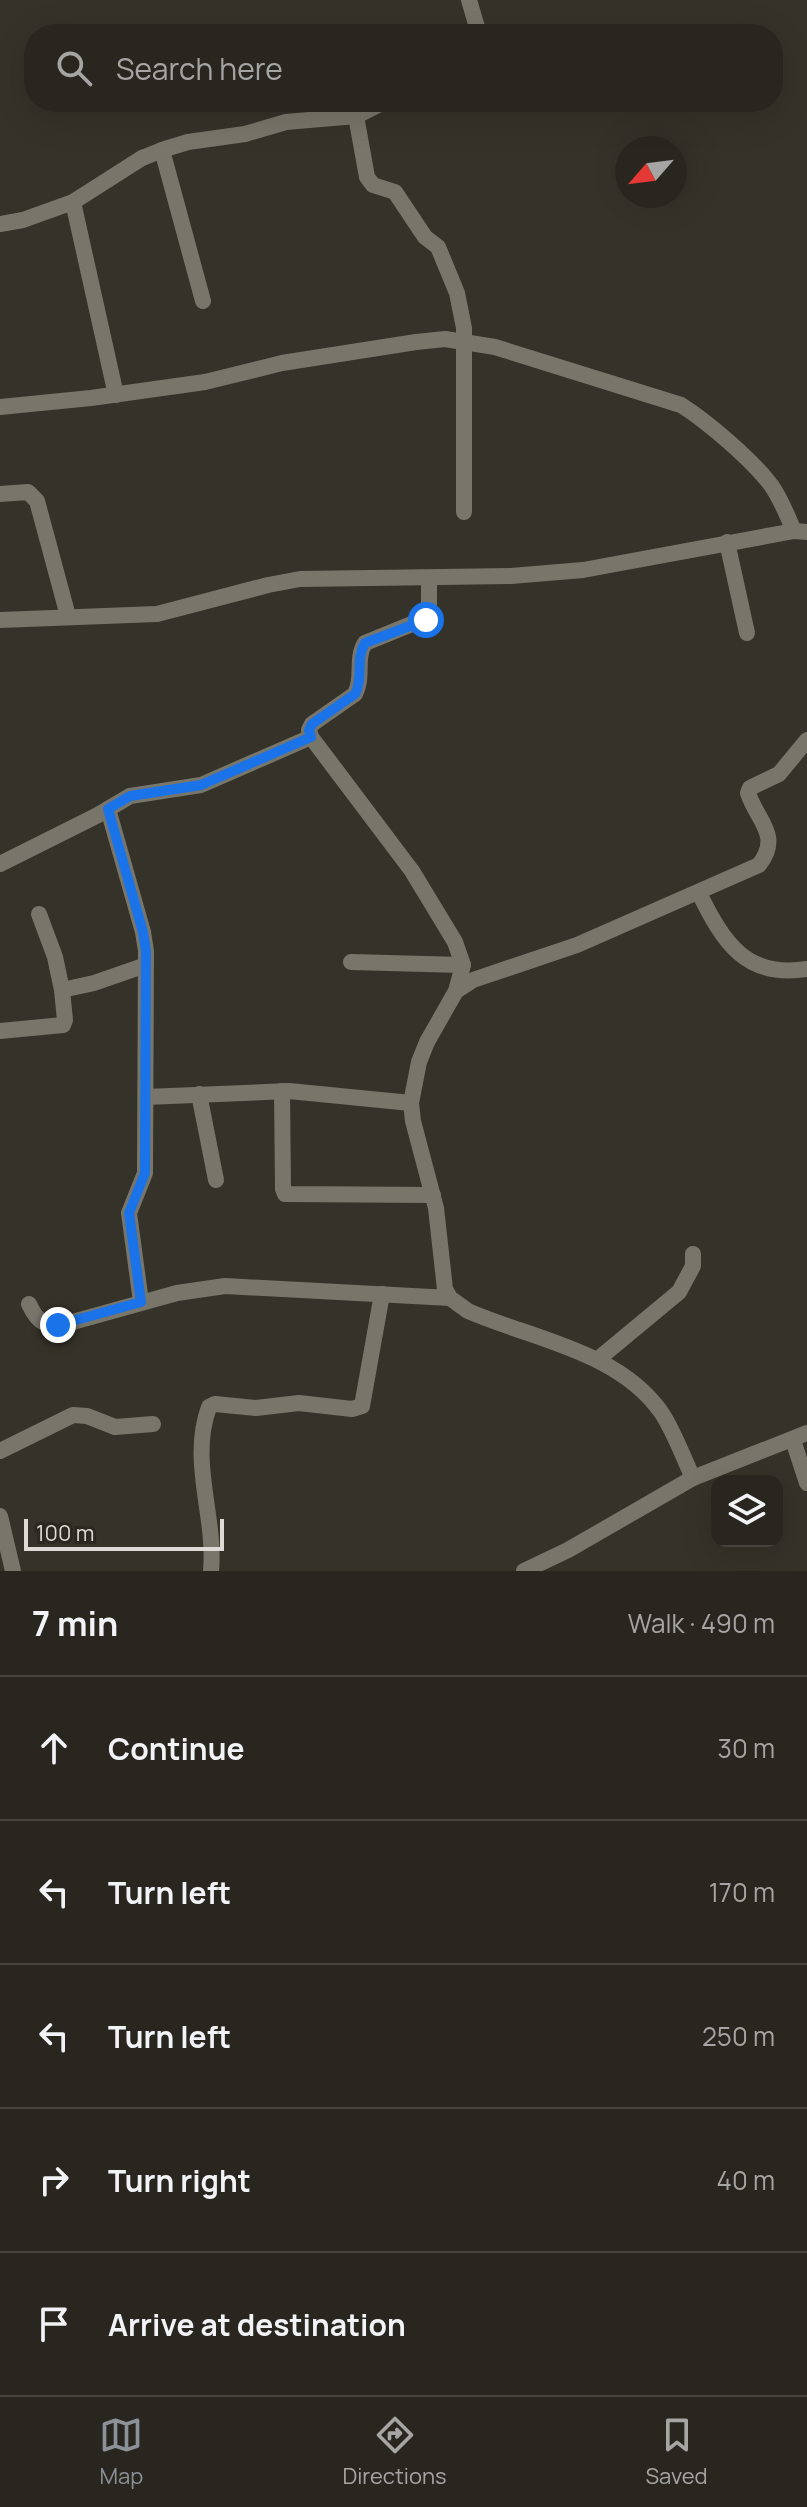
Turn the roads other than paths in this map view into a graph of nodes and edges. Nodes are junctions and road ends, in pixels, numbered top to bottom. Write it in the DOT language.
graph roads {
  1 [pos="469,0"];
  2 [pos="476,24"];
  3 [pos="364,112"];
  4 [pos="356,116"];
  5 [pos="162,150"];
  6 [pos="73,202"];
  7 [pos="0,224"];
  8 [pos="203,301"];
  9 [pos="464,341"];
  10 [pos="116,395"];
  11 [pos="0,407"];
  12 [pos="0,494"];
  13 [pos="464,512"];
  14 [pos="800,531"];
  15 [pos="727,542"];
  16 [pos="429,578"];
  17 [pos="68,616"];
  18 [pos="0,620"];
  19 [pos="747,633"];
  20 [pos="311,737"];
  21 [pos="807,740"];
  22 [pos="108,809"];
  23 [pos="0,864"];
  24 [pos="699,893"];
  25 [pos="39,914"];
  26 [pos="351,962"];
  27 [pos="146,965"];
  28 [pos="463,965"];
  29 [pos="807,969"];
  30 [pos="62,990"];
  31 [pos="456,991"];
  32 [pos="0,1031"];
  33 [pos="282,1091"];
  34 [pos="199,1094"];
  35 [pos="146,1097"];
  36 [pos="411,1103"];
  37 [pos="216,1180"];
  38 [pos="433,1195"];
  39 [pos="693,1254"];
  40 [pos="382,1294"];
  41 [pos="450,1298"];
  42 [pos="141,1302"];
  43 [pos="29,1304"];
  44 [pos="597,1360"];
  45 [pos="153,1424"];
  46 [pos="800,1437"];
  47 [pos="0,1451"];
  48 [pos="693,1478"];
  49 [pos="807,1483"];
  50 [pos="0,1516"];
  51 [pos="13,1571"];
  52 [pos="211,1571"];
  53 [pos="524,1571"];
  1 -- 2 [label="street"];
  3 -- 4 [label="street"];
  4 -- 5 [label="street"];
  4 -- 9 [label="street"];
  5 -- 6 [label="street"];
  5 -- 8 [label="street"];
  6 -- 7 [label="street"];
  6 -- 10 [label="street"];
  9 -- 10 [label="street"];
  9 -- 13 [label="street"];
  9 -- 14 [label="street"];
  10 -- 11 [label="street"];
  12 -- 17 [label="street"];
  14 -- 15 [label="street"];
  15 -- 16 [label="street"];
  15 -- 19 [label="street"];
  16 -- 17 [label="street"];
  16 -- 20 [label="street"];
  17 -- 18 [label="street"];
  20 -- 22 [label="street"];
  20 -- 28 [label="street"];
  21 -- 24 [label="street"];
  22 -- 23 [label="street"];
  22 -- 27 [label="street"];
  24 -- 29 [label="street"];
  24 -- 31 [label="street"];
  25 -- 30 [label="street"];
  26 -- 28 [label="street"];
  27 -- 30 [label="street"];
  27 -- 35 [label="street"];
  28 -- 31 [label="street"];
  30 -- 32 [label="street"];
  31 -- 36 [label="street"];
  33 -- 34 [label="street"];
  33 -- 36 [label="street"];
  33 -- 38 [label="street"];
  34 -- 35 [label="street"];
  34 -- 37 [label="street"];
  35 -- 42 [label="street"];
  36 -- 38 [label="street"];
  38 -- 41 [label="street"];
  39 -- 44 [label="street"];
  40 -- 41 [label="street"];
  40 -- 42 [label="street"];
  40 -- 52 [label="street"];
  41 -- 44 [label="street"];
  42 -- 43 [label="street"];
  44 -- 48 [label="street"];
  45 -- 47 [label="street"];
  46 -- 48 [label="street"];
  46 -- 49 [label="street"];
  48 -- 53 [label="street"];
  50 -- 51 [label="street"];
}
